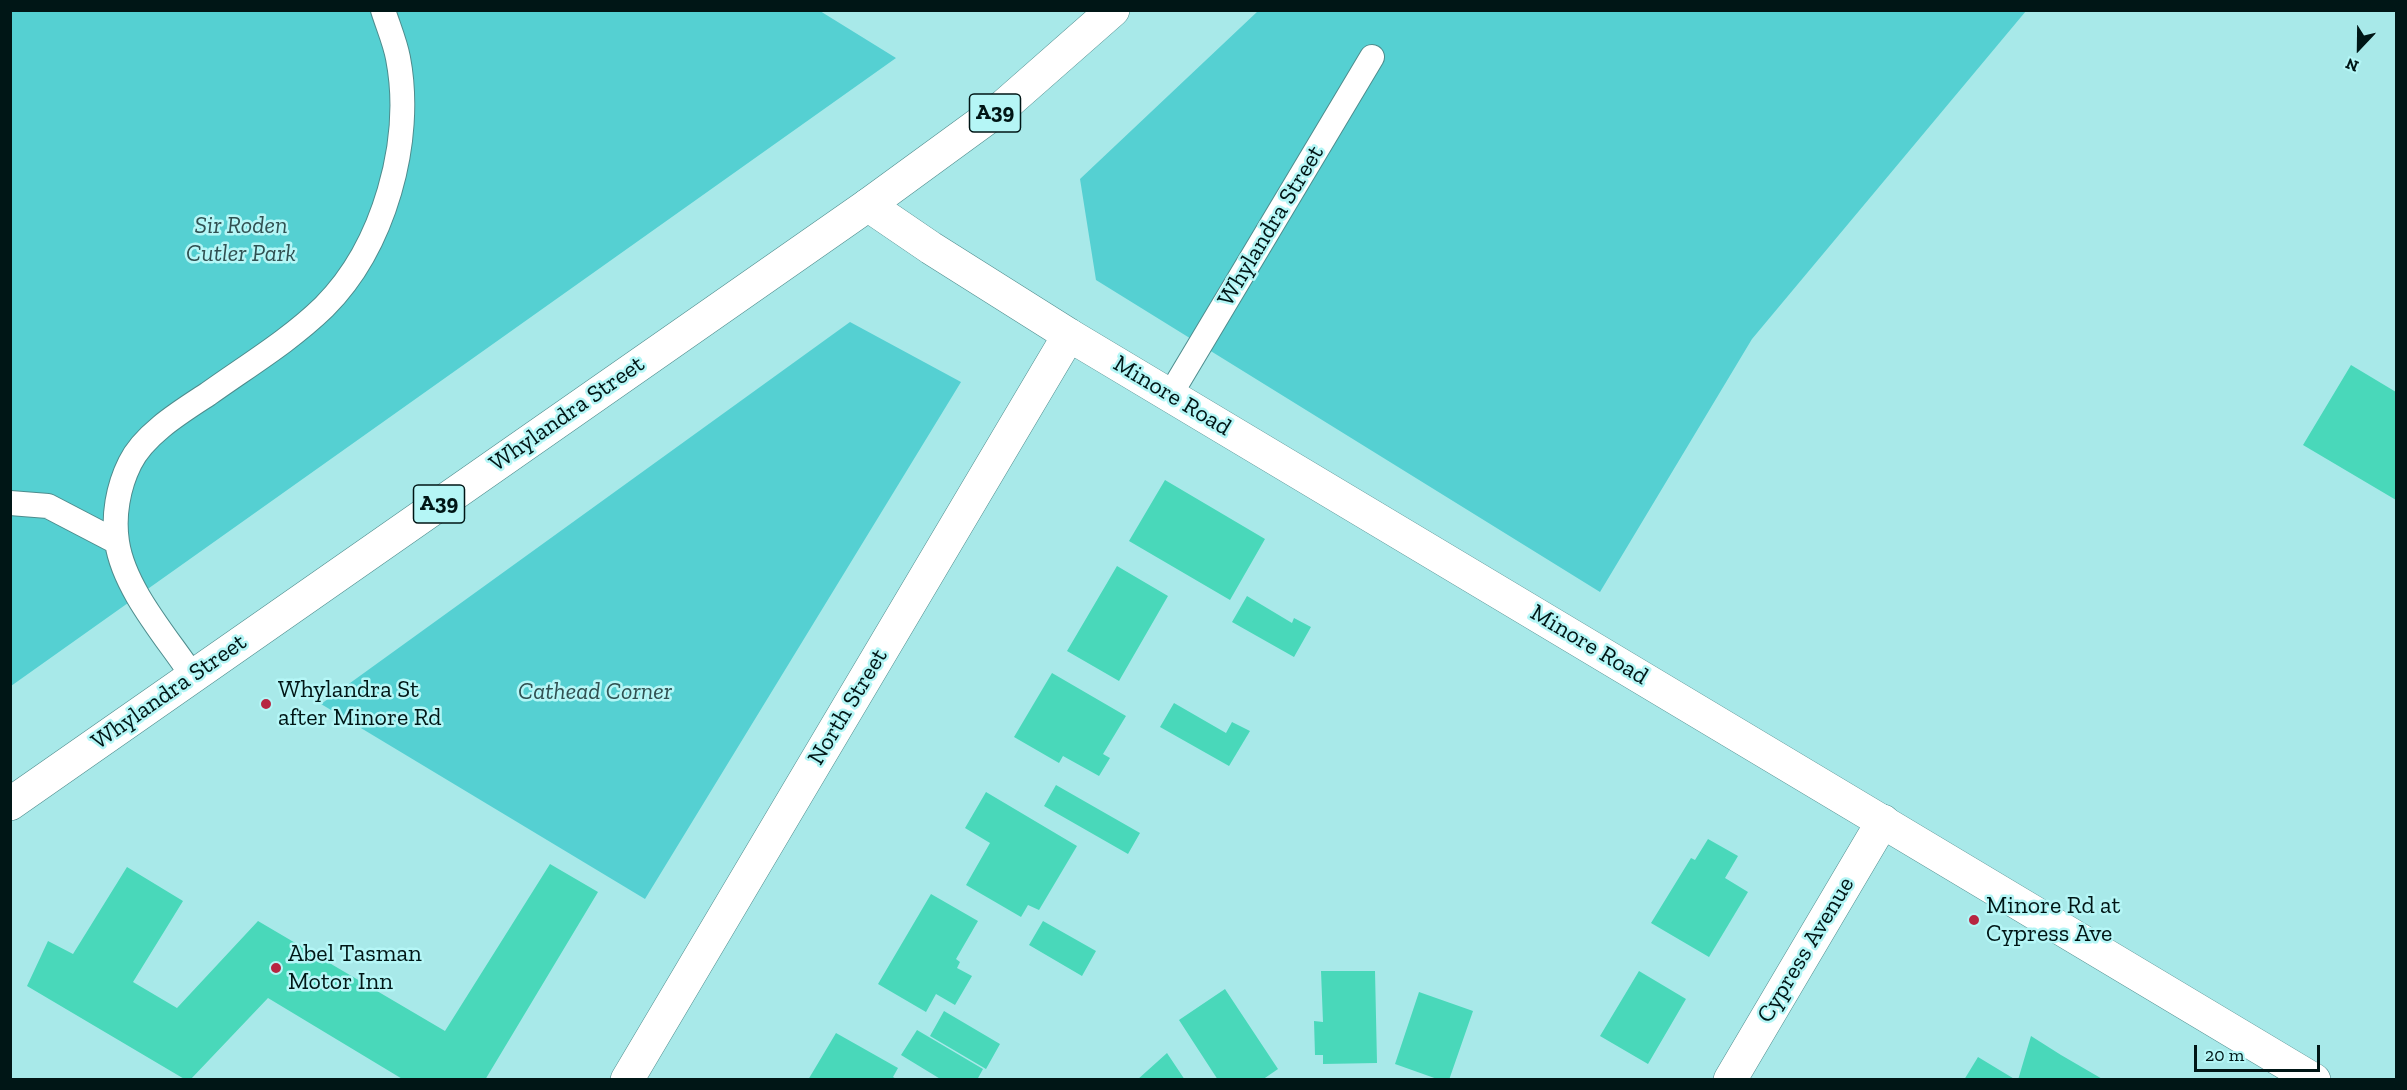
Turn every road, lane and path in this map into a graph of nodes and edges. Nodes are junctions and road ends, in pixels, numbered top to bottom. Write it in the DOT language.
graph roads {
  1 [pos="383,10"];
  2 [pos="1113,10"];
  3 [pos="1372,57"];
  4 [pos="868,205"];
  5 [pos="1069,335"];
  6 [pos="1170,395"];
  7 [pos="10,503"];
  8 [pos="117,542"];
  9 [pos="192,675"];
  10 [pos="10,804"];
  11 [pos="1882,820"];
  12 [pos="627,1080"];
  13 [pos="1730,1080"];
  14 [pos="2314,1080"];
  1 -- 8 [label="lane"];
  2 -- 4 [label="main road, Whylandra Street / A39"];
  3 -- 6 [label="lane, Whylandra Street"];
  4 -- 5 [label="main road, Minore Road"];
  4 -- 9 [label="main road, Whylandra Street / A39"];
  5 -- 6 [label="main road, Minore Road"];
  5 -- 12 [label="main road, North Street"];
  6 -- 11 [label="main road, Minore Road"];
  7 -- 8 [label="lane"];
  8 -- 9 [label="lane"];
  9 -- 10 [label="main road, Whylandra Street / A39"];
  11 -- 13 [label="main road, Cypress Avenue"];
  11 -- 14 [label="main road, Minore Road"];
}
